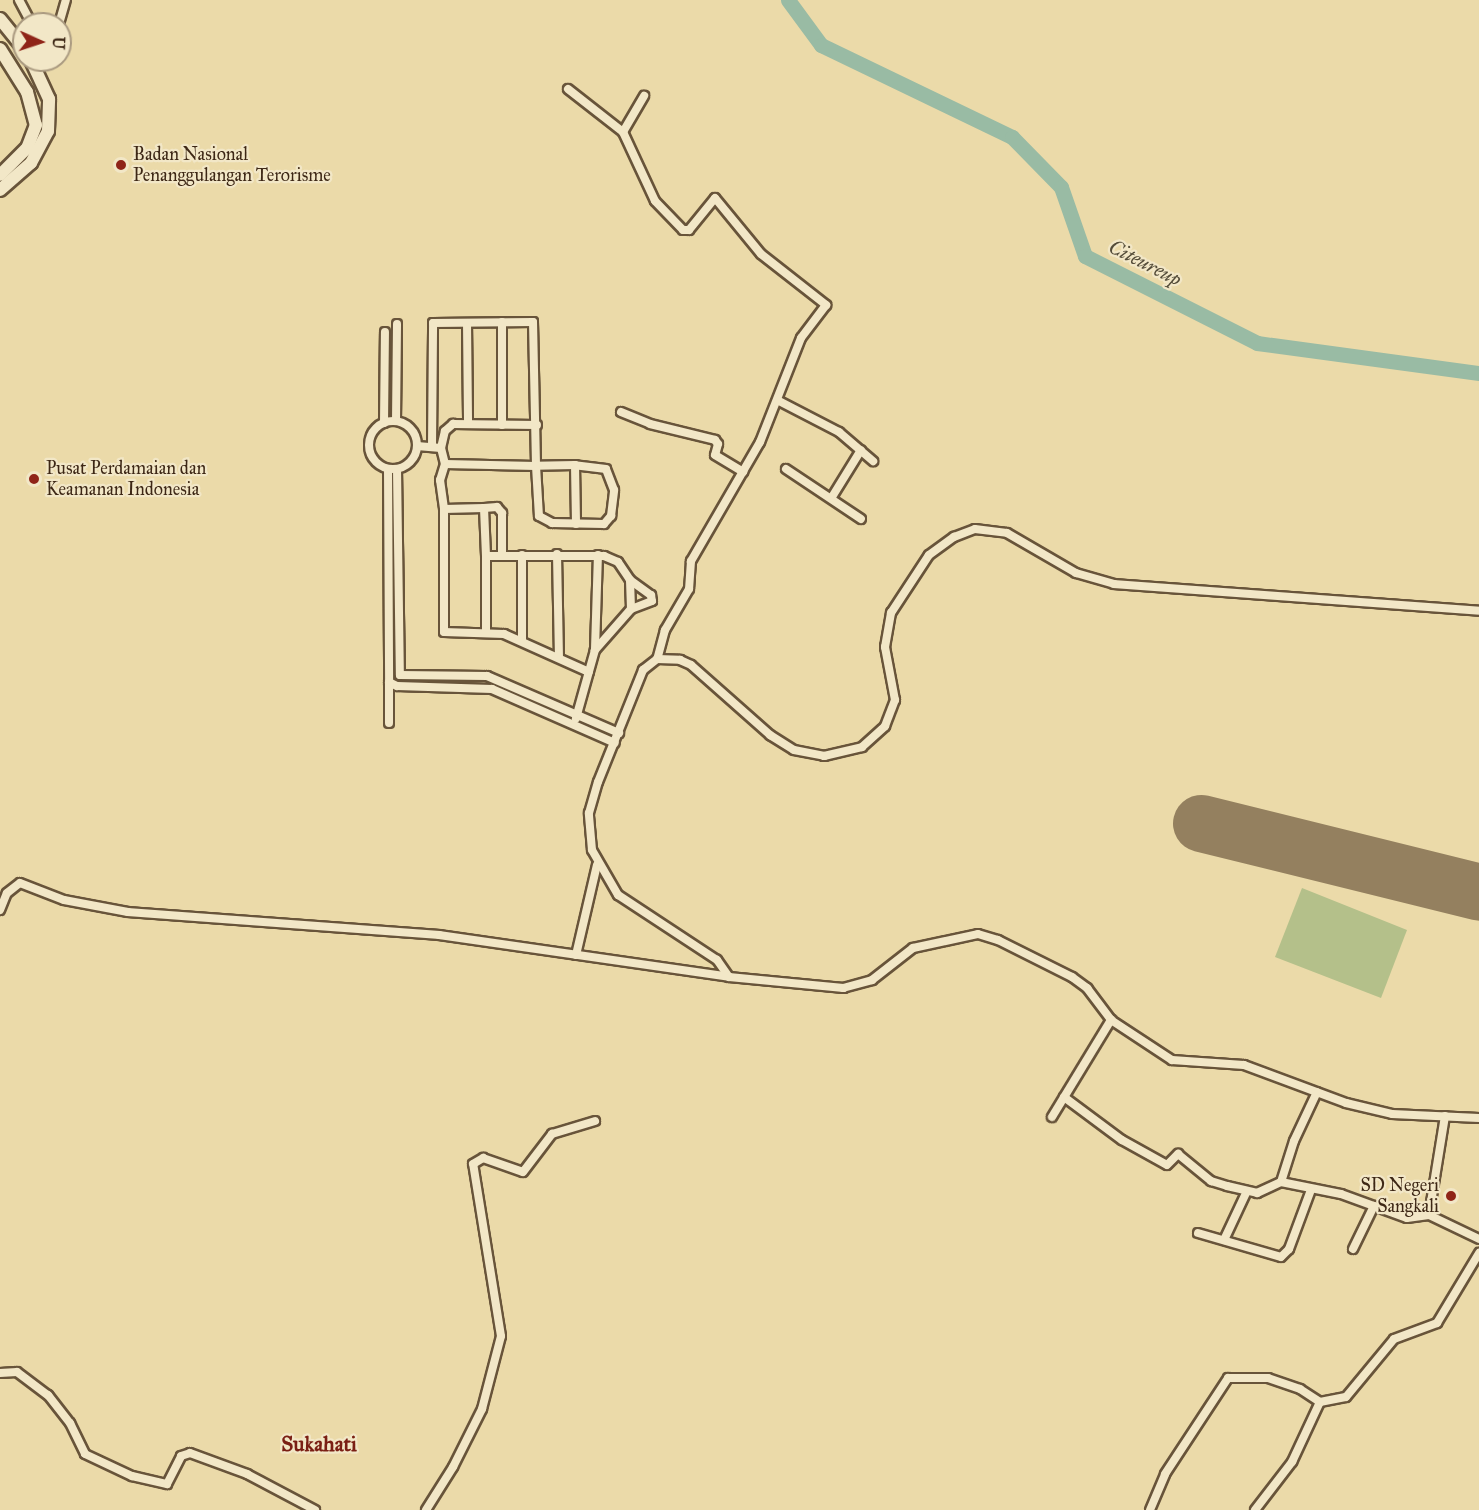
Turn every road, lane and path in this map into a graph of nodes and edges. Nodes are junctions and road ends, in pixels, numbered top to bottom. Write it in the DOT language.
graph roads {
  1 [pos="0,19"];
  2 [pos="12,34"];
  3 [pos="0,49"];
  4 [pos="37,72"];
  5 [pos="568,89"];
  6 [pos="644,96"];
  7 [pos="623,132"];
  8 [pos="0,175"];
  9 [pos="0,190"];
  10 [pos="502,322"];
  11 [pos="467,323"];
  12 [pos="397,324"];
  13 [pos="385,332"];
  14 [pos="779,401"];
  15 [pos="621,412"];
  16 [pos="396,421"];
  17 [pos="384,423"];
  18 [pos="468,423"];
  19 [pos="502,425"];
  20 [pos="537,425"];
  21 [pos="417,446"];
  22 [pos="432,446"];
  23 [pos="441,448"];
  24 [pos="861,450"];
  25 [pos="873,461"];
  26 [pos="445,464"];
  27 [pos="575,465"];
  28 [pos="536,466"];
  29 [pos="392,469"];
  30 [pos="786,469"];
  31 [pos="744,472"];
  32 [pos="832,498"];
  33 [pos="484,508"];
  34 [pos="444,509"];
  35 [pos="861,519"];
  36 [pos="576,524"];
  37 [pos="557,554"];
  38 [pos="502,555"];
  39 [pos="522,555"];
  40 [pos="598,555"];
  41 [pos="486,556"];
  42 [pos="630,580"];
  43 [pos="631,609"];
  44 [pos="1479,611"];
  45 [pos="486,632"];
  46 [pos="522,639"];
  47 [pos="595,650"];
  48 [pos="559,657"];
  49 [pos="657,659"];
  50 [pos="589,672"];
  51 [pos="389,682"];
  52 [pos="578,715"];
  53 [pos="389,723"];
  54 [pos="573,725"];
  55 [pos="619,733"];
  56 [pos="615,743"];
  57 [pos="597,865"];
  58 [pos="0,910"];
  59 [pos="576,955"];
  60 [pos="729,977"];
  61 [pos="1111,1020"];
  62 [pos="1317,1092"];
  63 [pos="1064,1097"];
  64 [pos="1445,1116"];
  65 [pos="1052,1117"];
  66 [pos="1479,1118"];
  67 [pos="595,1121"];
  68 [pos="1281,1182"];
  69 [pos="1311,1190"];
  70 [pos="1247,1191"];
  71 [pos="1374,1206"];
  72 [pos="1429,1215"];
  73 [pos="1198,1233"];
  74 [pos="1479,1239"];
  75 [pos="1224,1240"];
  76 [pos="1353,1249"];
  77 [pos="1479,1253"];
  78 [pos="0,1373"];
  79 [pos="1320,1402"];
  80 [pos="315,1510"];
  81 [pos="426,1510"];
  82 [pos="1150,1510"];
  83 [pos="1255,1510"];
  1 -- 2 [label="street"];
  3 -- 8 [label="street"];
  4 -- 9 [label="street"];
  5 -- 7 [label="street"];
  6 -- 7 [label="street"];
  7 -- 14 [label="street"];
  10 -- 11 [label="street"];
  10 -- 19 [label="street"];
  10 -- 20 [label="street"];
  11 -- 18 [label="street"];
  11 -- 22 [label="street"];
  12 -- 16 [label="street"];
  13 -- 17 [label="street"];
  14 -- 24 [label="street"];
  14 -- 31 [label="street"];
  15 -- 31 [label="street"];
  16 -- 17 [label="street"];
  16 -- 21 [label="street"];
  17 -- 29 [label="street"];
  18 -- 19 [label="street"];
  18 -- 23 [label="street"];
  19 -- 20 [label="street"];
  20 -- 28 [label="street"];
  21 -- 22 [label="street"];
  21 -- 29 [label="street"];
  22 -- 23 [label="street"];
  23 -- 26 [label="street"];
  24 -- 25 [label="street"];
  24 -- 32 [label="street"];
  26 -- 28 [label="street"];
  26 -- 34 [label="street"];
  27 -- 28 [label="street"];
  27 -- 36 [label="street"];
  27 -- 36 [label="street"];
  28 -- 36 [label="street"];
  29 -- 51 [label="street"];
  29 -- 52 [label="street"];
  30 -- 32 [label="street"];
  31 -- 49 [label="street"];
  32 -- 35 [label="street"];
  33 -- 34 [label="street"];
  33 -- 38 [label="street"];
  33 -- 41 [label="street"];
  34 -- 45 [label="street"];
  37 -- 39 [label="street"];
  37 -- 40 [label="street"];
  37 -- 48 [label="street"];
  38 -- 39 [label="street"];
  38 -- 41 [label="street"];
  39 -- 46 [label="street"];
  40 -- 42 [label="street"];
  40 -- 47 [label="street"];
  41 -- 45 [label="street"];
  42 -- 43 [label="street"];
  42 -- 43 [label="street"];
  43 -- 47 [label="street"];
  44 -- 49 [label="street"];
  45 -- 46 [label="street"];
  46 -- 48 [label="street"];
  47 -- 50 [label="street"];
  48 -- 50 [label="street"];
  49 -- 55 [label="street"];
  50 -- 52 [label="street"];
  51 -- 53 [label="street"];
  51 -- 54 [label="street"];
  52 -- 54 [label="street"];
  52 -- 55 [label="street"];
  54 -- 56 [label="street"];
  55 -- 56 [label="street"];
  56 -- 57 [label="street"];
  57 -- 59 [label="street"];
  57 -- 60 [label="street"];
  58 -- 59 [label="street"];
  59 -- 60 [label="street"];
  60 -- 61 [label="street"];
  61 -- 62 [label="street"];
  61 -- 63 [label="street"];
  62 -- 64 [label="street"];
  62 -- 68 [label="street"];
  63 -- 65 [label="street"];
  63 -- 70 [label="street"];
  64 -- 66 [label="street"];
  64 -- 72 [label="street"];
  67 -- 81 [label="street"];
  68 -- 69 [label="street"];
  68 -- 70 [label="street"];
  69 -- 71 [label="street"];
  69 -- 75 [label="street"];
  70 -- 75 [label="street"];
  71 -- 72 [label="street"];
  71 -- 76 [label="street"];
  72 -- 74 [label="street"];
  73 -- 75 [label="street"];
  77 -- 79 [label="street"];
  78 -- 80 [label="street"];
  79 -- 82 [label="street"];
  79 -- 83 [label="street"];
}
